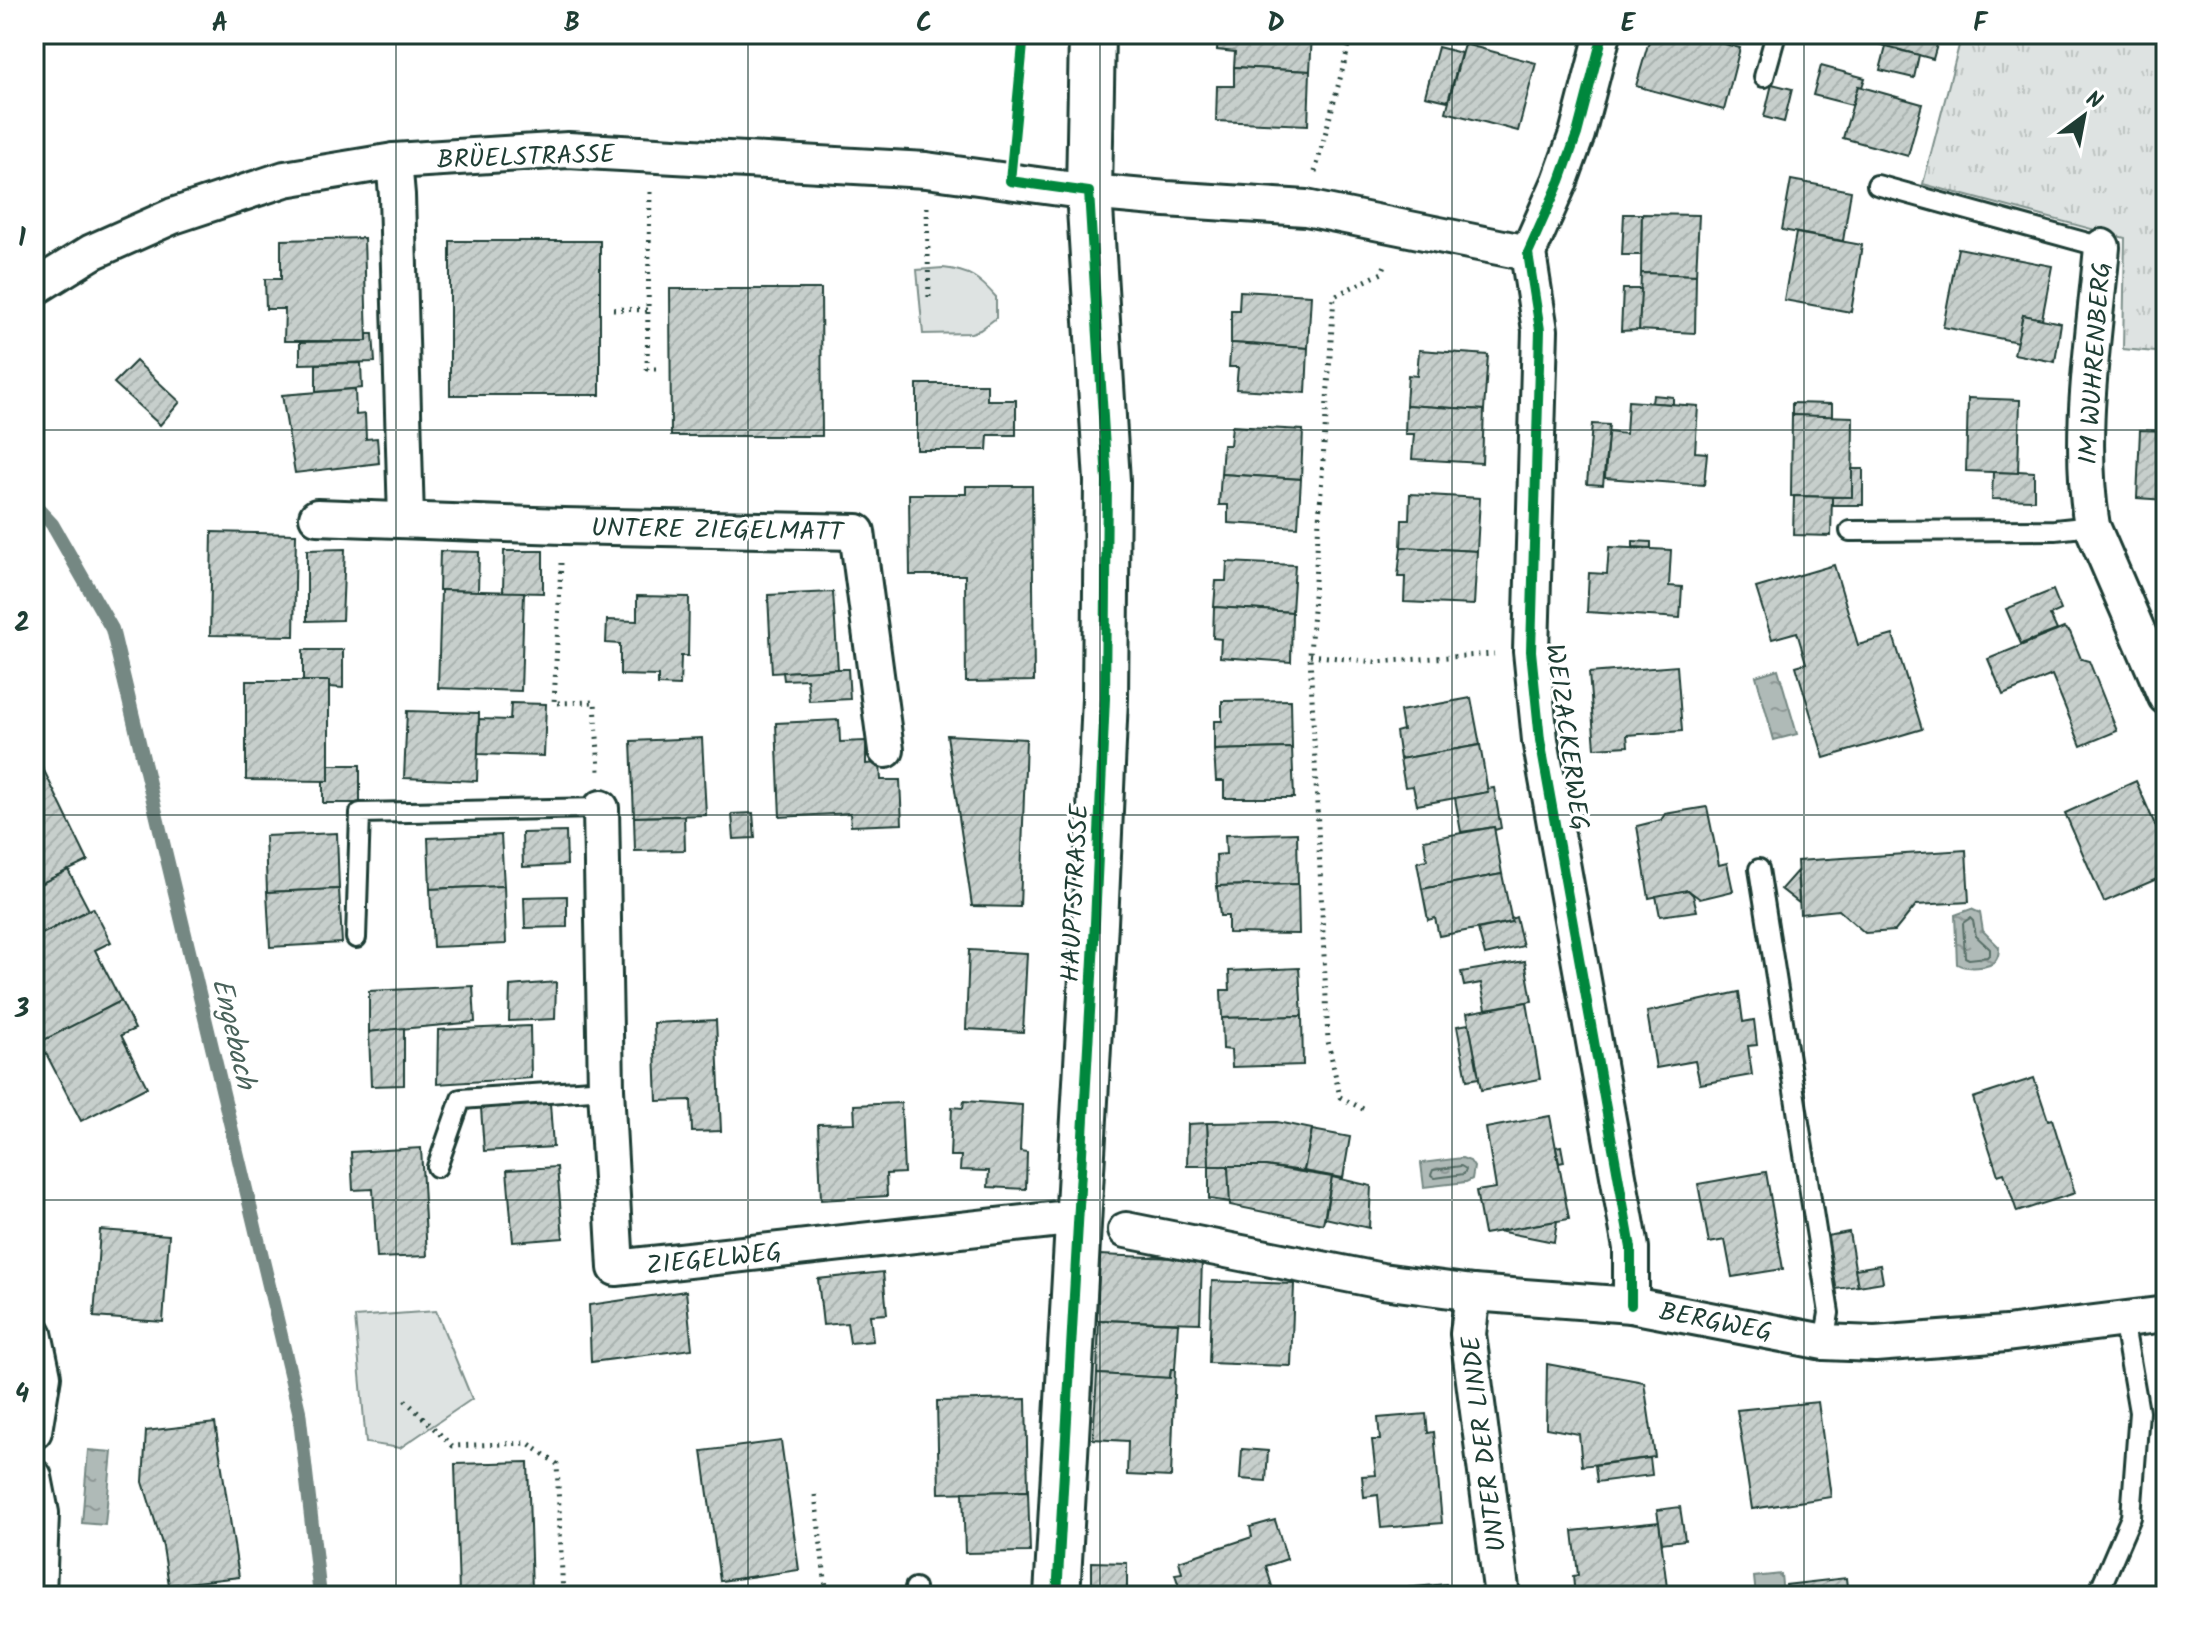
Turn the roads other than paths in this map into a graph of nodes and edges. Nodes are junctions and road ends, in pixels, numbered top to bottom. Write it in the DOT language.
graph roads {
  1 [pos="1092,34"];
  2 [pos="1776,34"];
  3 [pos="1598,35"];
  4 [pos="1764,77"];
  5 [pos="394,161"];
  6 [pos="1877,185"];
  7 [pos="1089,192"];
  8 [pos="2102,247"];
  9 [pos="1528,253"];
  10 [pos="34,288"];
  11 [pos="317,517"];
  12 [pos="406,520"];
  13 [pos="2092,526"];
  14 [pos="1850,531"];
  15 [pos="2166,697"];
  16 [pos="886,750"];
  17 [pos="601,808"];
  18 [pos="1759,869"];
  19 [pos="356,938"];
  20 [pos="606,1089"];
  21 [pos="437,1167"];
  22 [pos="1078,1217"];
  23 [pos="1126,1230"];
  24 [pos="1473,1293"];
  25 [pos="1631,1305"];
  26 [pos="2166,1314"];
  27 [pos="2123,1319"];
  28 [pos="34,1333"];
  29 [pos="1824,1342"];
  30 [pos="34,1431"];
  31 [pos="34,1477"];
  32 [pos="38,1596"];
  33 [pos="1057,1596"];
  34 [pos="1502,1596"];
  35 [pos="2097,1596"];
  1 -- 7 [label="main road, HAUPTSTRASSE"];
  2 -- 4 [label="lane"];
  3 -- 9 [label="street"];
  5 -- 7 [label="street, BRÜELSTRASSE"];
  5 -- 10 [label="street, BRÜELSTRASSE"];
  5 -- 12 [label="street"];
  6 -- 8 [label="lane, IM WUHRENBERG"];
  7 -- 9 [label="street"];
  7 -- 22 [label="main road, HAUPTSTRASSE"];
  8 -- 13 [label="street, IM WUHRENBERG"];
  9 -- 25 [label="street, WEIZACKERWEG"];
  11 -- 12 [label="street, UNTERE ZIEGELMATT"];
  12 -- 16 [label="street, UNTERE ZIEGELMATT"];
  13 -- 14 [label="lane"];
  13 -- 15 [label="street, IM WUHRENBERG"];
  17 -- 19 [label="lane"];
  17 -- 20 [label="street, ZIEGELWEG"];
  18 -- 29 [label="lane"];
  20 -- 21 [label="lane"];
  20 -- 22 [label="street, ZIEGELWEG"];
  22 -- 33 [label="main road, HAUPTSTRASSE"];
  23 -- 24 [label="street, BERGWEG"];
  24 -- 25 [label="street, BERGWEG"];
  24 -- 34 [label="street, UNTER DER LINDE"];
  25 -- 29 [label="street, BERGWEG"];
  26 -- 27 [label="street, BERGWEG"];
  27 -- 29 [label="street, BERGWEG"];
  27 -- 35 [label="lane"];
  28 -- 30 [label="street"];
  31 -- 32 [label="street"];
}
